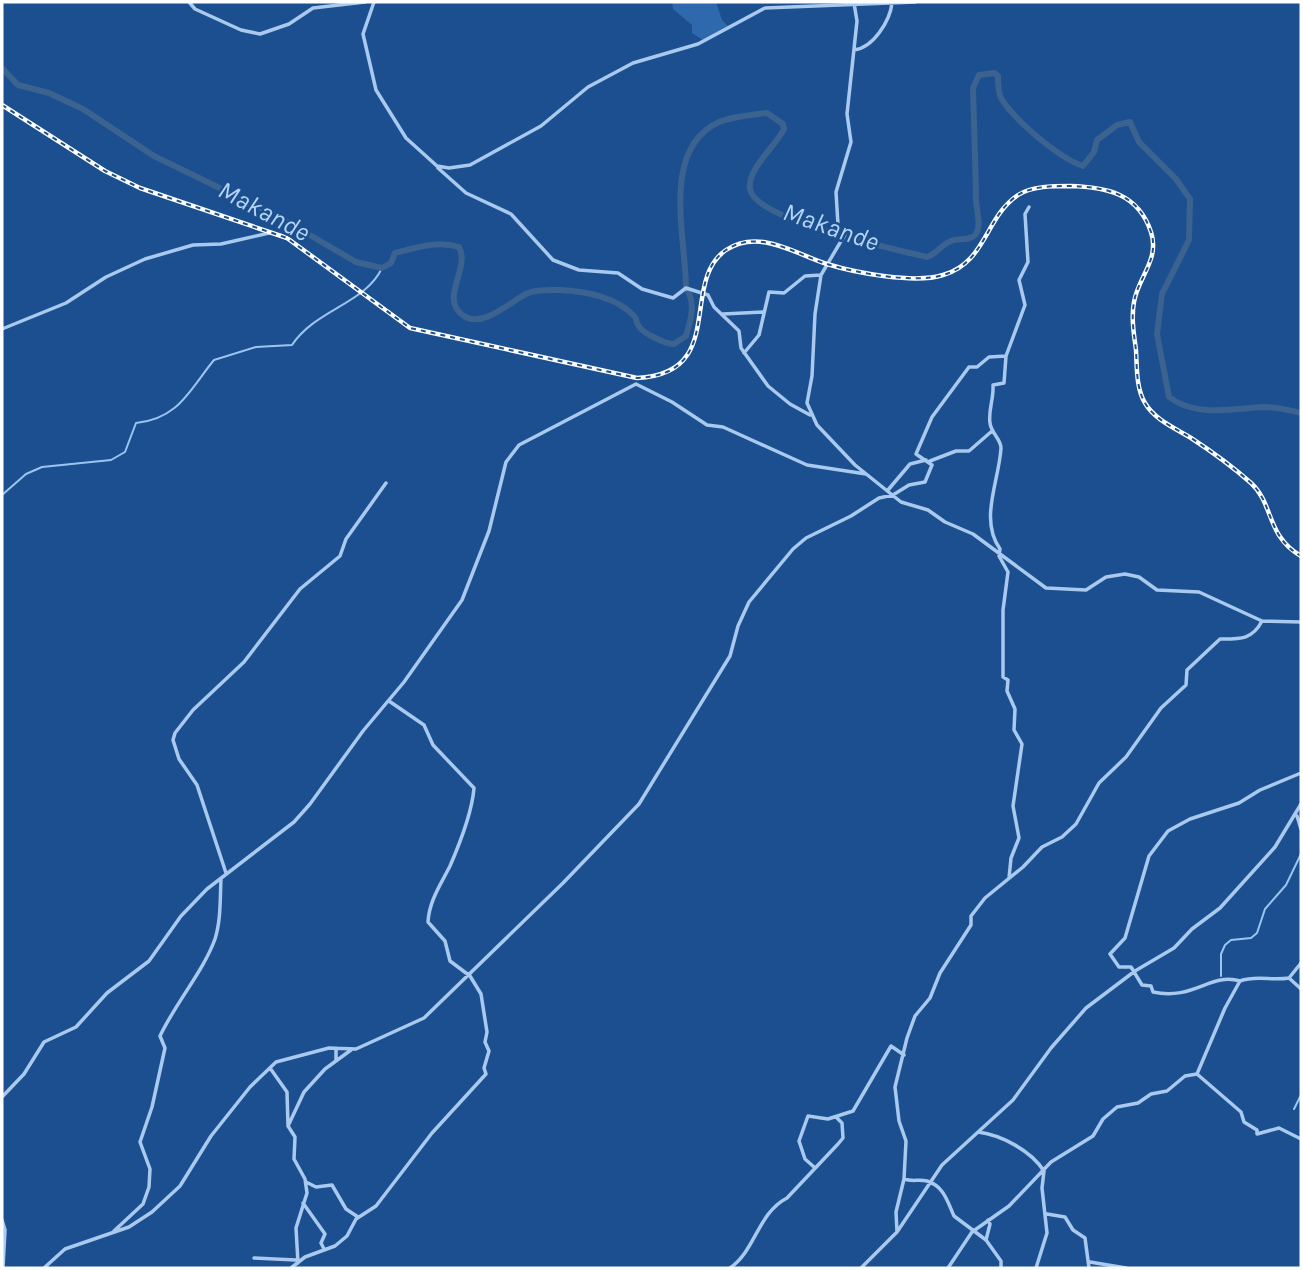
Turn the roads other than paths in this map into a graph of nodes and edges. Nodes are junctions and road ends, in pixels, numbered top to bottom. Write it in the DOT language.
graph roads {
  1 [pos="189,2"];
  2 [pos="365,2"];
  3 [pos="374,2"];
  4 [pos="915,2"];
  5 [pos="892,3"];
  6 [pos="854,4"];
  7 [pos="854,50"];
  8 [pos="437,166"];
  9 [pos="1029,207"];
  10 [pos="269,233"];
  11 [pos="821,275"];
  12 [pos="763,312"];
  13 [pos="723,314"];
  14 [pos="2,328"];
  15 [pos="744,354"];
  16 [pos="1006,356"];
  17 [pos="810,415"];
  18 [pos="992,430"];
  19 [pos="928,461"];
  20 [pos="866,474"];
  21 [pos="386,483"];
  22 [pos="888,490"];
  23 [pos="893,495"];
  24 [pos="999,553"];
  25 [pos="1262,621"];
  26 [pos="1301,622"];
  27 [pos="389,701"];
  28 [pos="1301,773"];
  29 [pos="1301,804"];
  30 [pos="1297,816"];
  31 [pos="1301,829"];
  32 [pos="226,873"];
  33 [pos="1009,878"];
  34 [pos="221,879"];
  35 [pos="1301,963"];
  36 [pos="1135,971"];
  37 [pos="470,976"];
  38 [pos="1289,978"];
  39 [pos="1240,981"];
  40 [pos="1301,989"];
  41 [pos="336,1048"];
  42 [pos="352,1049"];
  43 [pos="904,1055"];
  44 [pos="337,1060"];
  45 [pos="269,1068"];
  46 [pos="1197,1074"];
  47 [pos="2,1097"];
  48 [pos="836,1117"];
  49 [pos="288,1126"];
  50 [pos="978,1132"];
  51 [pos="1301,1139"];
  52 [pos="814,1167"];
  53 [pos="1044,1171"];
  54 [pos="904,1179"];
  55 [pos="305,1182"];
  56 [pos="931,1182"];
  57 [pos="303,1203"];
  58 [pos="1047,1214"];
  59 [pos="358,1217"];
  60 [pos="2,1220"];
  61 [pos="988,1220"];
  62 [pos="973,1230"];
  63 [pos="897,1232"];
  64 [pos="112,1233"];
  65 [pos="986,1240"];
  66 [pos="324,1249"];
  67 [pos="254,1258"];
  68 [pos="297,1261"];
  69 [pos="1090,1262"];
  70 [pos="3,1268"];
  71 [pos="44,1268"];
  72 [pos="291,1268"];
  73 [pos="730,1268"];
  74 [pos="861,1268"];
  75 [pos="948,1268"];
  76 [pos="1001,1268"];
  77 [pos="1036,1268"];
  78 [pos="1089,1268"];
  79 [pos="1126,1268"];
  1 -- 2 [label="street"];
  3 -- 8 [label="street"];
  4 -- 5 [label="street"];
  5 -- 6 [label="street"];
  5 -- 7 [label="street"];
  6 -- 7 [label="street"];
  6 -- 8 [label="street"];
  7 -- 11 [label="street"];
  8 -- 13 [label="street"];
  9 -- 16 [label="street"];
  10 -- 14 [label="street"];
  11 -- 12 [label="street"];
  11 -- 17 [label="street"];
  12 -- 13 [label="street"];
  12 -- 15 [label="street"];
  13 -- 15 [label="street"];
  15 -- 17 [label="street"];
  16 -- 18 [label="street"];
  16 -- 19 [label="street"];
  17 -- 20 [label="street"];
  18 -- 19 [label="street"];
  18 -- 24 [label="street"];
  19 -- 22 [label="street"];
  19 -- 23 [label="street"];
  20 -- 22 [label="street"];
  20 -- 27 [label="street"];
  21 -- 32 [label="street"];
  22 -- 23 [label="street"];
  23 -- 24 [label="street"];
  23 -- 37 [label="street"];
  24 -- 25 [label="street"];
  24 -- 33 [label="street"];
  25 -- 26 [label="street"];
  25 -- 33 [label="street"];
  27 -- 32 [label="street"];
  27 -- 37 [label="street"];
  28 -- 36 [label="street"];
  29 -- 30 [label="street"];
  30 -- 31 [label="street"];
  30 -- 36 [label="street"];
  32 -- 34 [label="street"];
  33 -- 43 [label="street"];
  34 -- 47 [label="street"];
  34 -- 64 [label="street"];
  35 -- 38 [label="street"];
  36 -- 39 [label="street"];
  36 -- 50 [label="street"];
  37 -- 42 [label="street"];
  37 -- 59 [label="street"];
  38 -- 39 [label="street"];
  38 -- 40 [label="street"];
  39 -- 46 [label="street"];
  41 -- 42 [label="street"];
  41 -- 44 [label="street"];
  41 -- 45 [label="street"];
  42 -- 44 [label="street"];
  43 -- 48 [label="street"];
  43 -- 54 [label="street"];
  44 -- 49 [label="street"];
  45 -- 49 [label="street"];
  45 -- 64 [label="street"];
  46 -- 51 [label="street"];
  46 -- 53 [label="street"];
  48 -- 52 [label="street"];
  48 -- 52 [label="street"];
  49 -- 55 [label="street"];
  50 -- 53 [label="street"];
  50 -- 56 [label="street"];
  52 -- 73 [label="street"];
  53 -- 58 [label="street"];
  53 -- 61 [label="street"];
  54 -- 56 [label="street"];
  54 -- 63 [label="street"];
  55 -- 57 [label="street"];
  55 -- 59 [label="street"];
  56 -- 62 [label="street"];
  56 -- 63 [label="street"];
  57 -- 66 [label="street"];
  57 -- 68 [label="street"];
  58 -- 69 [label="street"];
  58 -- 77 [label="street"];
  59 -- 66 [label="street"];
  60 -- 70 [label="street"];
  61 -- 62 [label="street"];
  61 -- 65 [label="street"];
  62 -- 65 [label="street"];
  62 -- 75 [label="street"];
  63 -- 74 [label="street"];
  64 -- 71 [label="street"];
  65 -- 76 [label="street"];
  66 -- 68 [label="street"];
  67 -- 68 [label="street"];
  68 -- 72 [label="street"];
  69 -- 78 [label="street"];
  69 -- 79 [label="street"];
}
